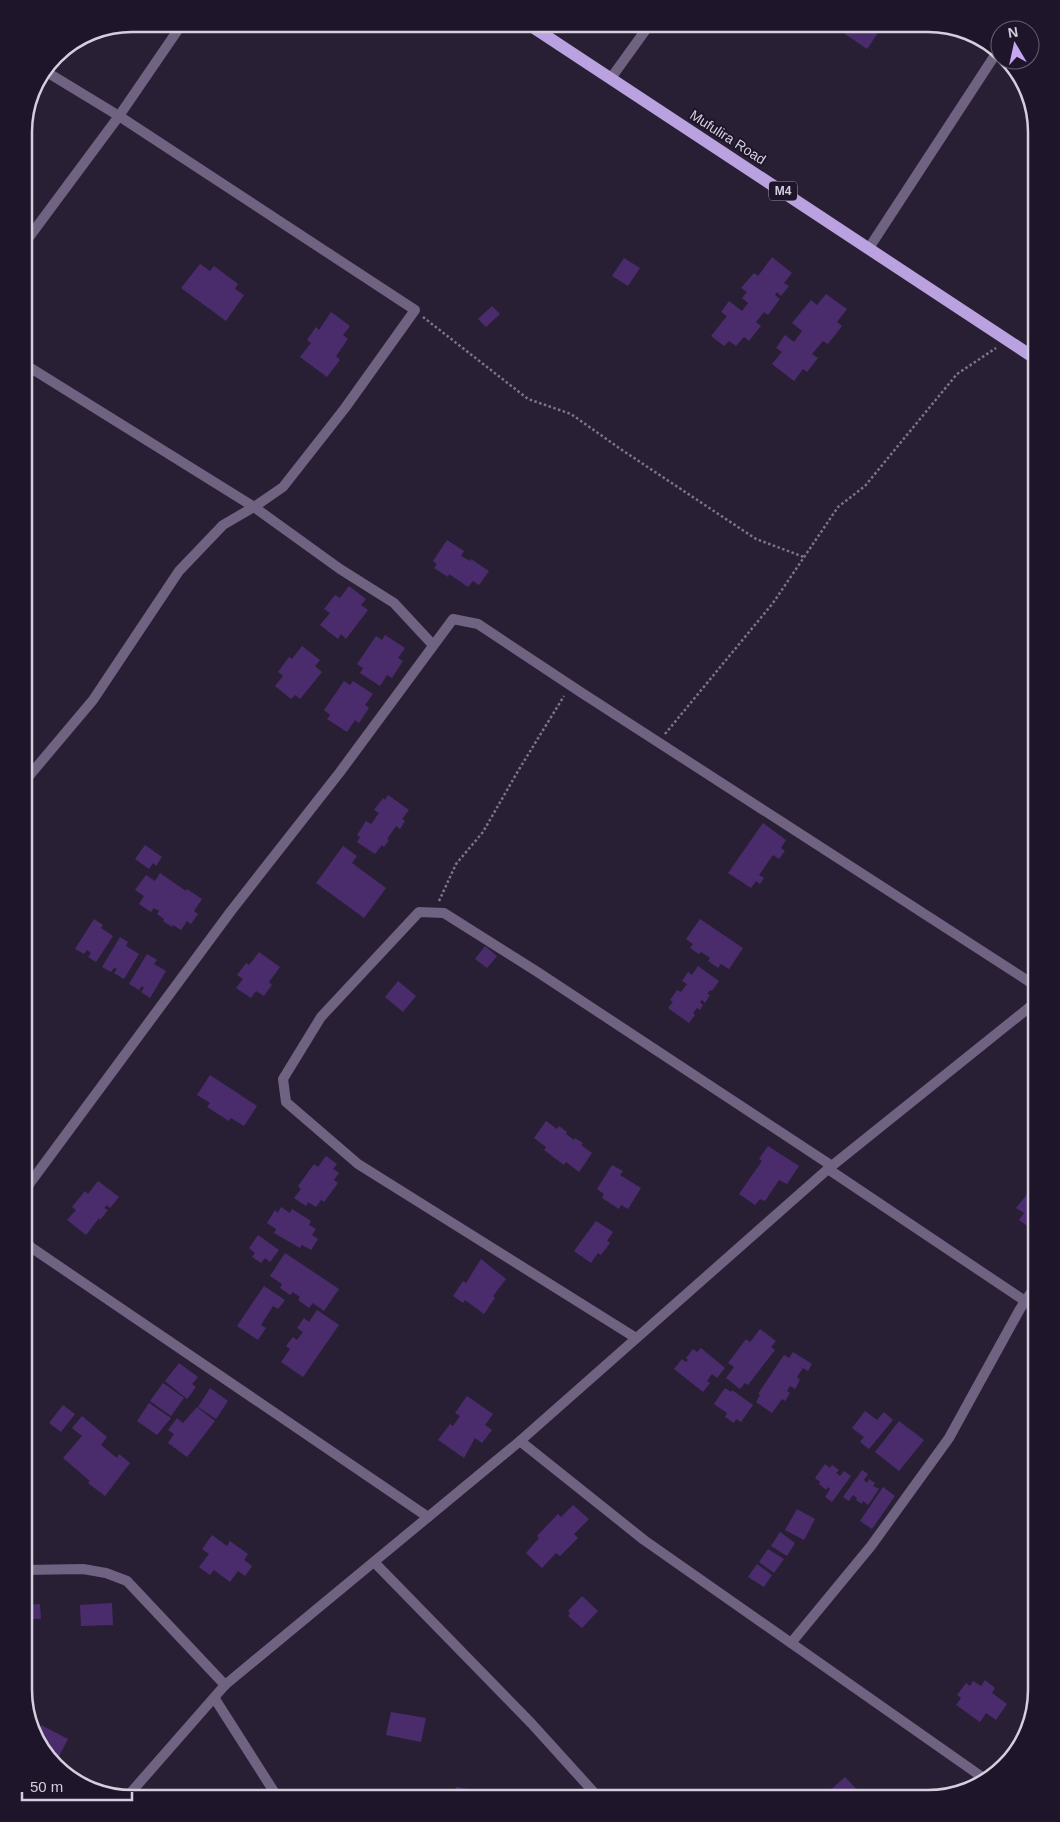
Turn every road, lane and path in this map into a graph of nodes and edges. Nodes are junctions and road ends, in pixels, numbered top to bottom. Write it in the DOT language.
graph roads {
  1 [pos="176,33"];
  2 [pos="542,33"];
  3 [pos="644,33"];
  4 [pos="990,63"];
  5 [pos="51,74"];
  6 [pos="611,78"];
  7 [pos="119,116"];
  8 [pos="33,232"];
  9 [pos="869,248"];
  10 [pos="415,310"];
  11 [pos="1008,340"];
  12 [pos="1028,354"];
  13 [pos="33,372"];
  14 [pos="254,507"];
  15 [pos="804,557"];
  16 [pos="433,645"];
  17 [pos="570,686"];
  18 [pos="658,742"];
  19 [pos="33,772"];
  20 [pos="434,913"];
  21 [pos="1028,981"];
  22 [pos="1028,1008"];
  23 [pos="830,1168"];
  24 [pos="32,1179"];
  25 [pos="32,1248"];
  26 [pos="1028,1297"];
  27 [pos="1025,1301"];
  28 [pos="636,1338"];
  29 [pos="520,1440"];
  30 [pos="428,1517"];
  31 [pos="374,1562"];
  32 [pos="32,1570"];
  33 [pos="791,1643"];
  34 [pos="225,1685"];
  35 [pos="214,1699"];
  36 [pos="979,1775"];
  37 [pos="134,1789"];
  38 [pos="272,1789"];
  39 [pos="590,1790"];
  1 -- 7 [label="street"];
  2 -- 6 [label="main road, Mufulira Road / M4"];
  3 -- 6 [label="street"];
  4 -- 9 [label="street"];
  5 -- 7 [label="street"];
  6 -- 9 [label="main road, Mufulira Road / M4"];
  7 -- 8 [label="street"];
  7 -- 10 [label="street"];
  9 -- 11 [label="main road, Mufulira Road / M4"];
  10 -- 14 [label="street"];
  10 -- 15 [label="path"];
  11 -- 12 [label="main road, Mufulira Road / M4"];
  11 -- 15 [label="path"];
  13 -- 14 [label="street"];
  14 -- 16 [label="street"];
  14 -- 19 [label="street"];
  15 -- 18 [label="path"];
  16 -- 17 [label="street"];
  16 -- 24 [label="street"];
  17 -- 18 [label="street"];
  17 -- 20 [label="path"];
  18 -- 21 [label="street"];
  20 -- 23 [label="street"];
  20 -- 28 [label="street"];
  22 -- 23 [label="street"];
  23 -- 27 [label="street"];
  23 -- 28 [label="street"];
  25 -- 30 [label="street"];
  26 -- 27 [label="street"];
  27 -- 33 [label="street"];
  28 -- 29 [label="street"];
  29 -- 30 [label="street"];
  29 -- 33 [label="street"];
  30 -- 31 [label="street"];
  31 -- 34 [label="street"];
  31 -- 39 [label="street"];
  32 -- 34 [label="street"];
  33 -- 36 [label="street"];
  34 -- 35 [label="street"];
  35 -- 37 [label="street"];
  35 -- 38 [label="street"];
}
